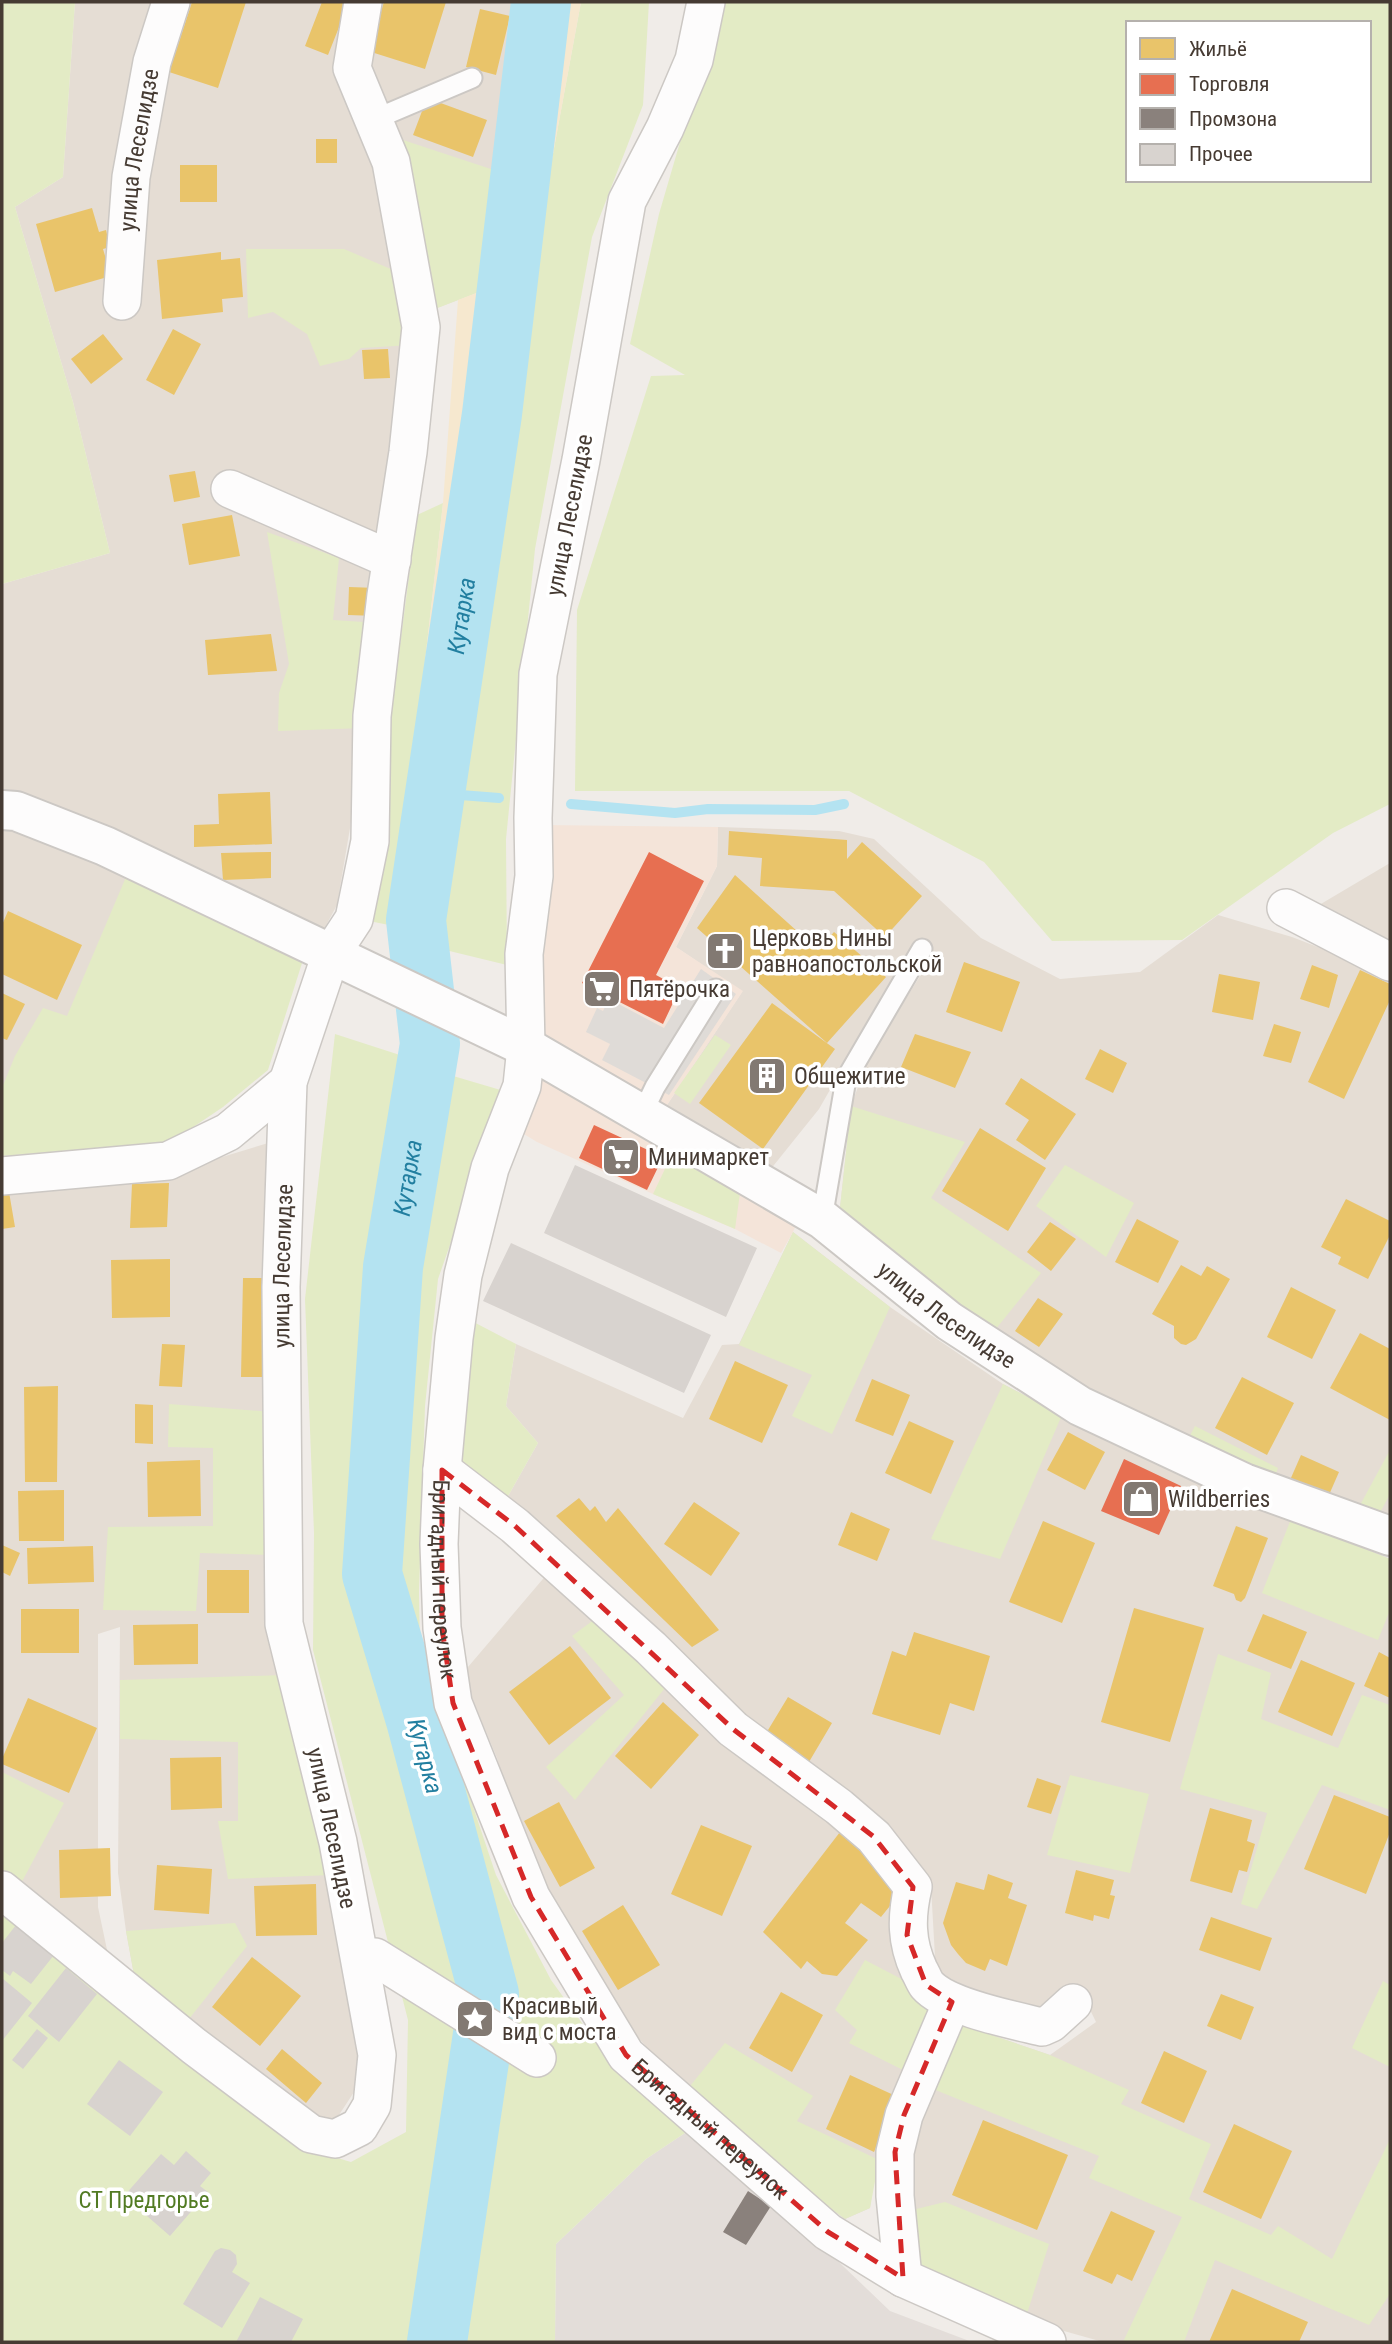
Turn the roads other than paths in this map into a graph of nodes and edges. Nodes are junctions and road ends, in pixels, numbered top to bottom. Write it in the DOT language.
graph roads {
  1 [pos="171,2"];
  2 [pos="363,2"];
  3 [pos="706,2"];
  4 [pos="472,78"];
  5 [pos="373,120"];
  6 [pos="122,301"];
  7 [pos="230,489"];
  8 [pos="391,560"];
  9 [pos="2,810"];
  10 [pos="1286,908"];
  11 [pos="922,949"];
  12 [pos="331,954"];
  13 [pos="1390,962"];
  14 [pos="716,989"];
  15 [pos="513,1041"];
  16 [pos="288,1082"];
  17 [pos="642,1114"];
  18 [pos="2,1176"];
  19 [pos="822,1219"];
  20 [pos="442,1469"];
  21 [pos="1390,1536"];
  22 [pos="2,1890"];
  23 [pos="375,1957"];
  24 [pos="952,2002"];
  25 [pos="1073,2003"];
  26 [pos="537,2058"];
  27 [pos="903,2278"];
  28 [pos="1047,2342"];
  1 -- 6 [label="street, улица Леселидзе"];
  2 -- 5 [label="street, улица Леселидзе"];
  3 -- 15 [label="street, улица Леселидзе"];
  4 -- 5 [label="lane"];
  5 -- 8 [label="street, улица Леселидзе"];
  7 -- 8 [label="street"];
  8 -- 12 [label="street, улица Леселидзе"];
  9 -- 12 [label="street"];
  10 -- 13 [label="street"];
  11 -- 19 [label="lane"];
  12 -- 15 [label="street"];
  12 -- 16 [label="street, улица Леселидзе"];
  14 -- 17 [label="lane"];
  15 -- 17 [label="street, улица Леселидзе"];
  15 -- 20 [label="street, улица Леселидзе"];
  16 -- 18 [label="street"];
  16 -- 22 [label="street, улица Леселидзе"];
  17 -- 19 [label="street, улица Леселидзе"];
  19 -- 21 [label="street, улица Леселидзе"];
  20 -- 24 [label="street, Бригадный переулок"];
  20 -- 27 [label="street, Бригадный переулок"];
  23 -- 26 [label="street"];
  24 -- 25 [label="street, Бригадный переулок"];
  24 -- 27 [label="street"];
  27 -- 28 [label="street, Бригадный переулок"];
}
